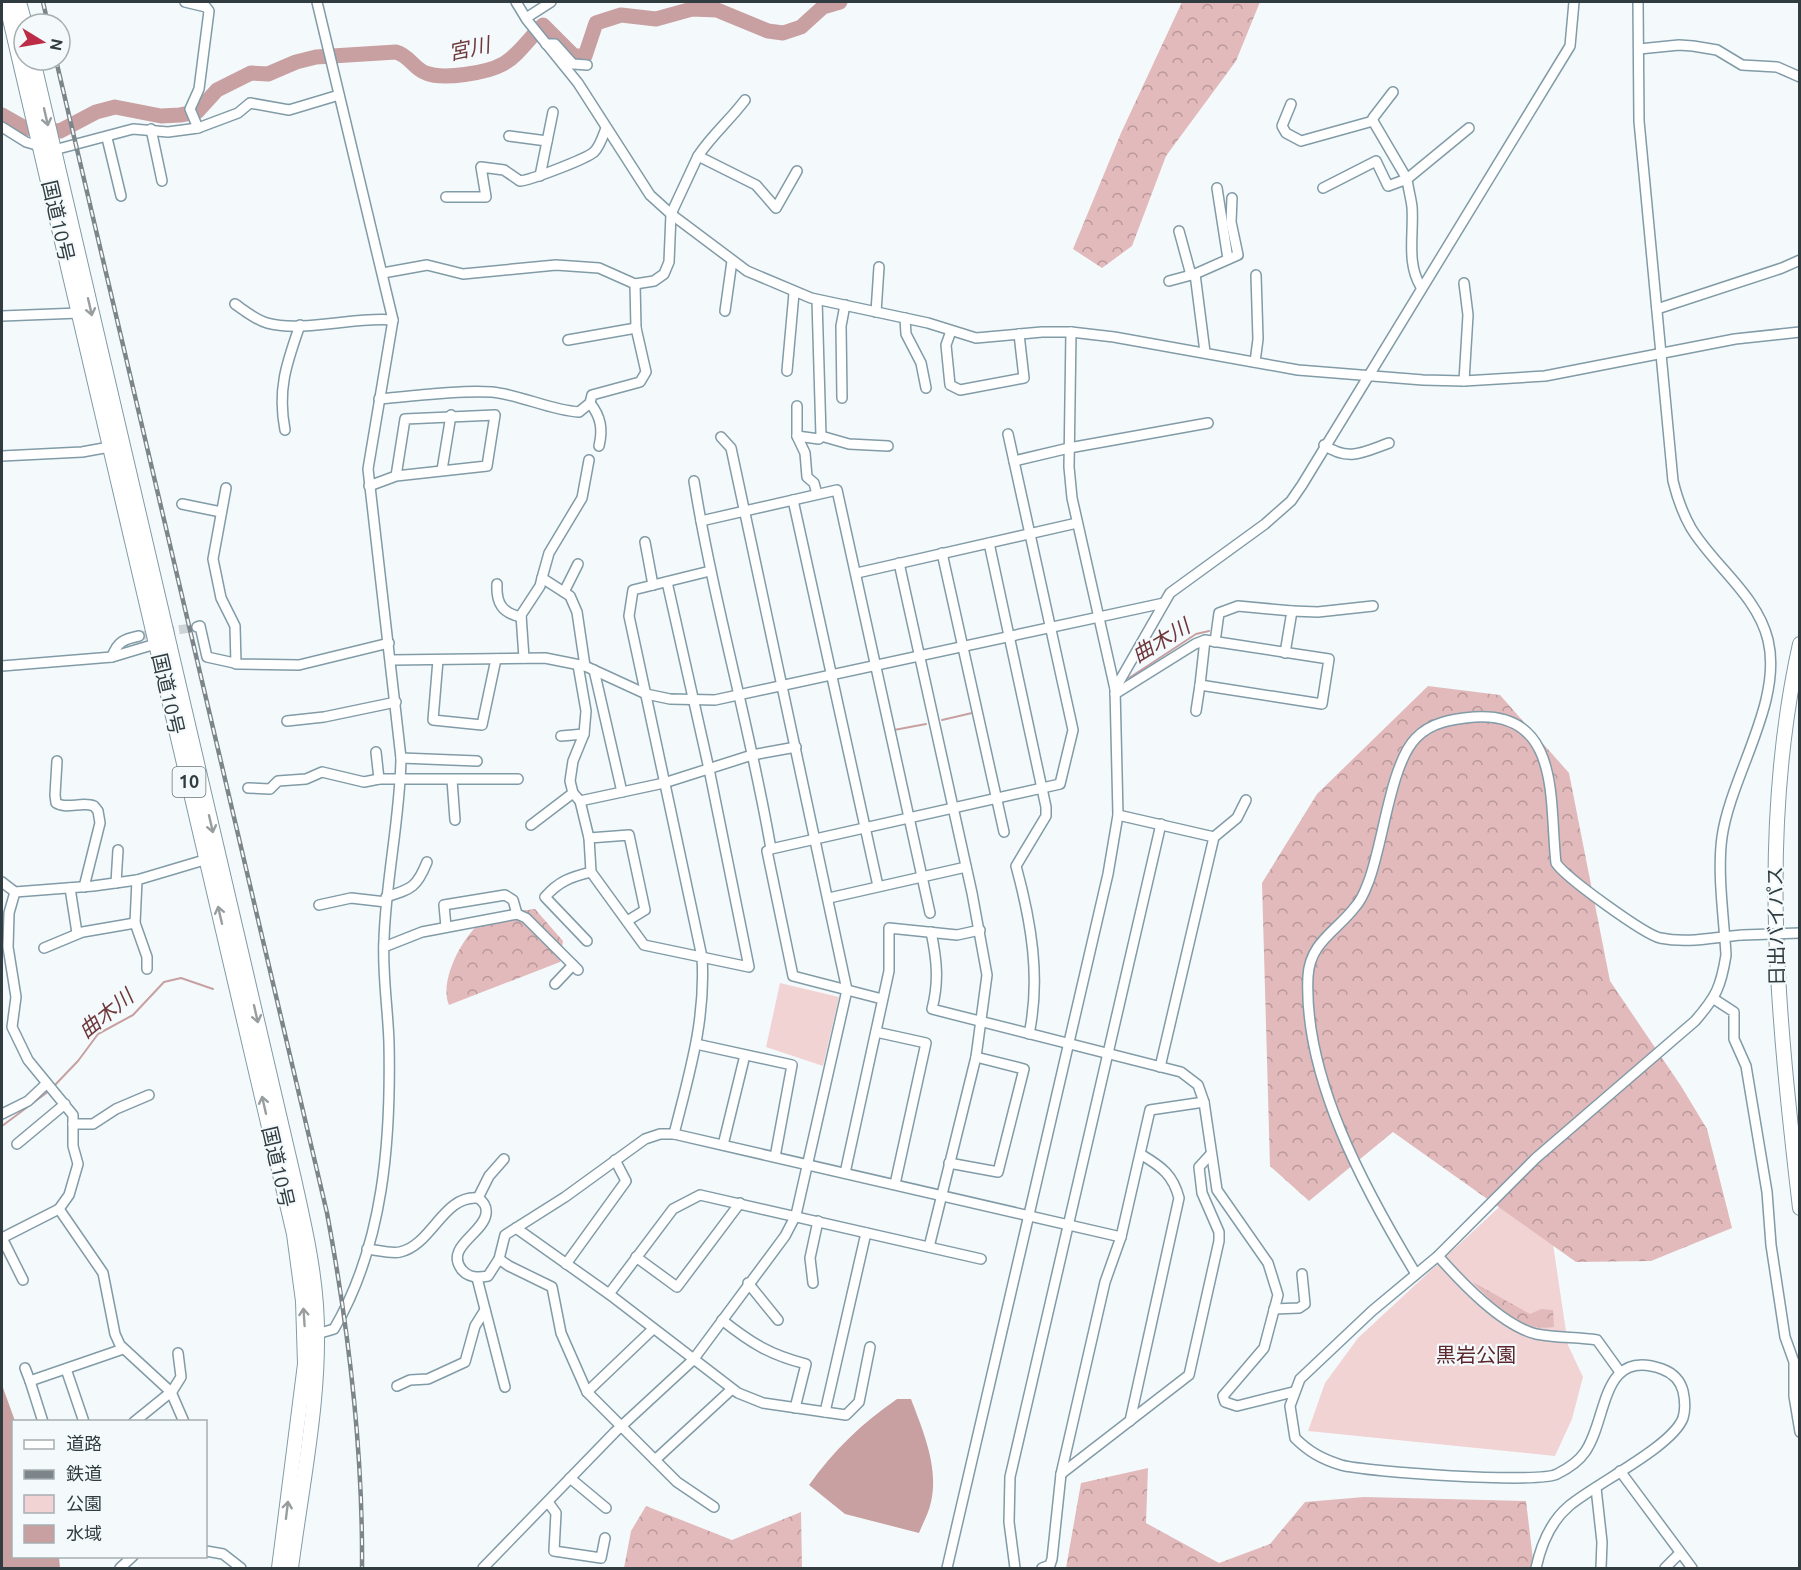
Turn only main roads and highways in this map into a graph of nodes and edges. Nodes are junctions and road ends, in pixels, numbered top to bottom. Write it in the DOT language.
graph roads {
  1 [pos="6,2"];
  2 [pos="35,72"];
  3 [pos="47,148"];
  4 [pos="116,446"];
  5 [pos="1800,644"];
  6 [pos="213,858"];
  7 [pos="1800,1208"];
  8 [pos="279,1569"];
  9 [pos="291,1569"];
  1 -- 3 [label="highway, 国道10号 / 10"];
  2 -- 3 [label="highway, 国道10号 / 10, one-way"];
  3 -- 4 [label="highway, 国道10号 / 10, one-way"];
  3 -- 4 [label="highway, 国道10号 / 10"];
  4 -- 6 [label="highway, 国道10号 / 10"];
  5 -- 7 [label="highway, 日出バイパス"];
  8 -- 6 [label="highway, 国道10号 / 10, one-way"];
  6 -- 9 [label="highway, 国道10号 / 10, one-way"];
}
